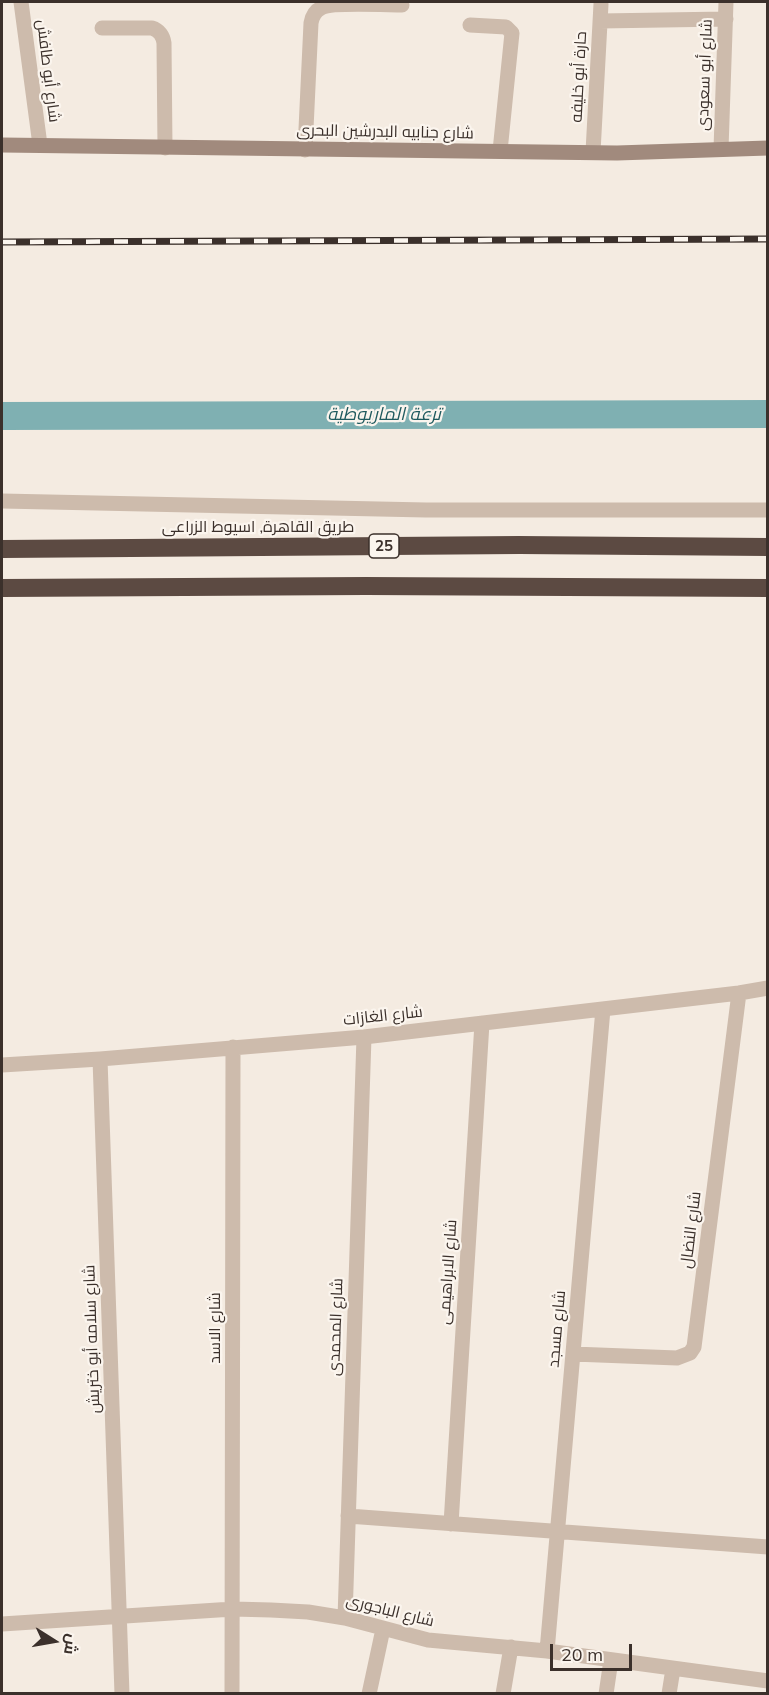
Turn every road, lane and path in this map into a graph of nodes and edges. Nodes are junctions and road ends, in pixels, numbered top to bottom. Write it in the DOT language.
graph roads {
  1 [pos="21,2"];
  2 [pos="726,2"];
  3 [pos="601,4"];
  4 [pos="402,5"];
  5 [pos="726,19"];
  6 [pos="600,21"];
  7 [pos="470,24"];
  8 [pos="102,28"];
  9 [pos="2,145"];
  10 [pos="40,145"];
  11 [pos="165,148"];
  12 [pos="768,148"];
  13 [pos="721,149"];
  14 [pos="305,150"];
  15 [pos="500,152"];
  16 [pos="593,152"];
  17 [pos="2,501"];
  18 [pos="768,510"];
  19 [pos="768,547"];
  20 [pos="2,549"];
  21 [pos="2,588"];
  22 [pos="768,588"];
  23 [pos="768,988"];
  24 [pos="739,993"];
  25 [pos="603,1009"];
  26 [pos="482,1023"];
  27 [pos="364,1037"];
  28 [pos="233,1047"];
  29 [pos="100,1059"];
  30 [pos="2,1065"];
  31 [pos="573,1354"];
  32 [pos="348,1516"];
  33 [pos="451,1524"];
  34 [pos="557,1532"];
  35 [pos="768,1547"];
  36 [pos="233,1610"];
  37 [pos="120,1617"];
  38 [pos="345,1618"];
  39 [pos="2,1624"];
  40 [pos="383,1629"];
  41 [pos="511,1647"];
  42 [pos="547,1651"];
  43 [pos="611,1660"];
  44 [pos="673,1669"];
  45 [pos="768,1681"];
  46 [pos="122,1694"];
  47 [pos="232,1694"];
  48 [pos="369,1694"];
  49 [pos="503,1694"];
  50 [pos="606,1694"];
  51 [pos="669,1694"];
  1 -- 10 [label="street, شارع أبو طافش"];
  2 -- 5 [label="street, شارع أبو سعودى"];
  3 -- 6 [label="street, حارة أبو خليفه"];
  4 -- 14 [label="street"];
  5 -- 6 [label="street"];
  5 -- 13 [label="street, شارع أبو سعودى"];
  6 -- 16 [label="street, حارة أبو خليفه"];
  7 -- 15 [label="street"];
  8 -- 11 [label="street"];
  9 -- 10 [label="street, شارع جنابيه البدرشين البحرى"];
  10 -- 11 [label="street, شارع جنابيه البدرشين البحرى"];
  11 -- 14 [label="street, شارع جنابيه البدرشين البحرى"];
  12 -- 13 [label="street, شارع جنابيه البدرشين البحرى"];
  13 -- 16 [label="street, شارع جنابيه البدرشين البحرى"];
  14 -- 15 [label="street, شارع جنابيه البدرشين البحرى"];
  15 -- 16 [label="street, شارع جنابيه البدرشين البحرى"];
  17 -- 18 [label="street"];
  19 -- 20 [label="highway, طريق القاهرة, اسيوط الزراعى / 25"];
  21 -- 22 [label="highway"];
  23 -- 24 [label="street, شارع الغازات"];
  24 -- 25 [label="street, شارع الغازات"];
  24 -- 31 [label="street, شارع النضال"];
  25 -- 26 [label="street, شارع الغازات"];
  25 -- 31 [label="street, شارع مسجد"];
  26 -- 27 [label="street, شارع الغازات"];
  26 -- 33 [label="street, شارع الابراهيمى"];
  27 -- 28 [label="street, شارع الغازات"];
  27 -- 32 [label="street, شارع المحمدى"];
  28 -- 29 [label="street, شارع الغازات"];
  28 -- 36 [label="street, شارع الاسد"];
  29 -- 30 [label="street, شارع الغازات"];
  29 -- 37 [label="street, شارع سلامه أبو ختريش"];
  31 -- 34 [label="street, شارع مسجد"];
  32 -- 33 [label="street"];
  32 -- 38 [label="street, شارع المحمدى"];
  33 -- 34 [label="street"];
  34 -- 35 [label="street"];
  34 -- 42 [label="street, شارع مسجد"];
  36 -- 37 [label="street, شارع الباجورى"];
  36 -- 38 [label="street, شارع الباجورى"];
  36 -- 47 [label="street, شارع الاسد"];
  37 -- 39 [label="street, شارع الباجورى"];
  37 -- 46 [label="street, شارع سلامه أبو ختريش"];
  38 -- 40 [label="street, شارع الباجورى"];
  40 -- 41 [label="street, شارع الباجورى"];
  40 -- 48 [label="street"];
  41 -- 42 [label="street, شارع الباجورى"];
  41 -- 49 [label="street"];
  42 -- 43 [label="street, شارع الباجورى"];
  43 -- 44 [label="street, شارع الباجورى"];
  43 -- 50 [label="street"];
  44 -- 45 [label="street, شارع الباجورى"];
  44 -- 51 [label="street"];
}
